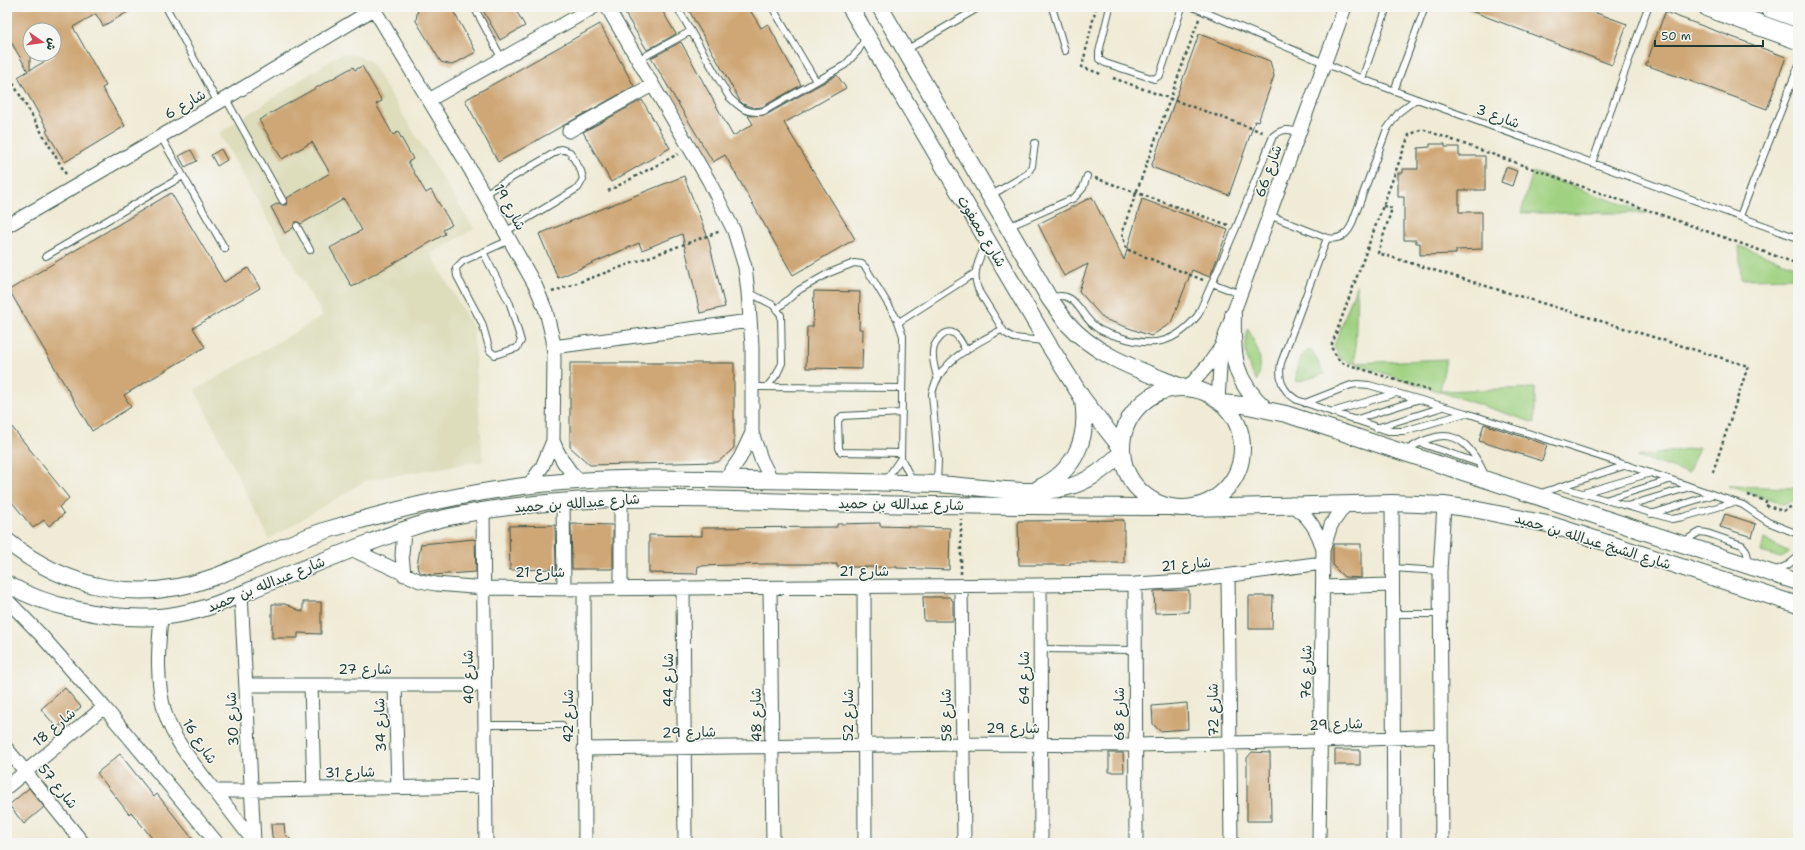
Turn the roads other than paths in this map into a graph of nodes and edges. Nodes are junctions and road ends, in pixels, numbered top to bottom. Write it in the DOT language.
graph roads {
  1 [pos="166,7"];
  2 [pos="474,7"];
  3 [pos="594,7"];
  4 [pos="607,7"];
  5 [pos="677,7"];
  6 [pos="772,7"];
  7 [pos="850,7"];
  8 [pos="880,7"];
  9 [pos="980,7"];
  10 [pos="1052,7"];
  11 [pos="1110,7"];
  12 [pos="1182,7"];
  13 [pos="1193,7"];
  14 [pos="1345,7"];
  15 [pos="1387,7"];
  16 [pos="1425,7"];
  17 [pos="1648,7"];
  18 [pos="1709,7"];
  19 [pos="1770,7"];
  20 [pos="375,8"];
  21 [pos="1798,17"];
  22 [pos="691,31"];
  23 [pos="867,36"];
  24 [pos="1798,40"];
  25 [pos="906,50"];
  26 [pos="1064,51"];
  27 [pos="502,59"];
  28 [pos="638,60"];
  29 [pos="1324,64"];
  30 [pos="1798,66"];
  31 [pos="1362,79"];
  32 [pos="816,81"];
  33 [pos="652,85"];
  34 [pos="1394,91"];
  35 [pos="1416,99"];
  36 [pos="429,100"];
  37 [pos="222,101"];
  38 [pos="569,131"];
  39 [pos="1299,133"];
  40 [pos="160,137"];
  41 [pos="1035,143"];
  42 [pos="1592,163"];
  43 [pos="183,176"];
  44 [pos="1087,176"];
  45 [pos="484,194"];
  46 [pos="990,196"];
  47 [pos="283,201"];
  48 [pos="1269,215"];
  49 [pos="1740,216"];
  50 [pos="7,226"];
  51 [pos="297,226"];
  52 [pos="1008,227"];
  53 [pos="507,236"];
  54 [pos="1327,238"];
  55 [pos="1798,238"];
  56 [pos="987,240"];
  57 [pos="224,249"];
  58 [pos="310,250"];
  59 [pos="483,252"];
  60 [pos="46,256"];
  61 [pos="975,273"];
  62 [pos="1212,283"];
  63 [pos="748,292"];
  64 [pos="1240,294"];
  65 [pos="1049,298"];
  66 [pos="777,310"];
  67 [pos="1232,315"];
  68 [pos="750,321"];
  69 [pos="899,322"];
  70 [pos="1001,330"];
  71 [pos="1048,342"];
  72 [pos="1221,347"];
  73 [pos="554,348"];
  74 [pos="966,351"];
  75 [pos="937,377"];
  76 [pos="752,387"];
  77 [pos="767,388"];
  78 [pos="902,388"];
  79 [pos="1186,389"];
  80 [pos="1396,393"];
  81 [pos="1083,399"];
  82 [pos="1417,400"];
  83 [pos="1220,402"];
  84 [pos="1306,403"];
  85 [pos="1443,407"];
  86 [pos="1265,409"];
  87 [pos="1332,412"];
  88 [pos="902,413"];
  89 [pos="1466,413"];
  90 [pos="1354,420"];
  91 [pos="1376,428"];
  92 [pos="752,433"];
  93 [pos="553,441"];
  94 [pos="1420,443"];
  95 [pos="1122,450"];
  96 [pos="1402,453"];
  97 [pos="901,456"];
  98 [pos="1479,462"];
  99 [pos="1626,465"];
  100 [pos="1651,473"];
  101 [pos="578,480"];
  102 [pos="725,480"];
  103 [pos="1487,480"];
  104 [pos="1669,480"];
  105 [pos="772,481"];
  106 [pos="883,483"];
  107 [pos="915,484"];
  108 [pos="937,484"];
  109 [pos="530,485"];
  110 [pos="1561,487"];
  111 [pos="1690,487"];
  112 [pos="1034,491"];
  113 [pos="1583,493"];
  114 [pos="1535,495"];
  115 [pos="1712,495"];
  116 [pos="621,498"];
  117 [pos="1605,500"];
  118 [pos="563,502"];
  119 [pos="1735,502"];
  120 [pos="1392,503"];
  121 [pos="1292,504"];
  122 [pos="1346,504"];
  123 [pos="1444,505"];
  124 [pos="1627,506"];
  125 [pos="1171,507"];
  126 [pos="1191,508"];
  127 [pos="483,511"];
  128 [pos="1651,514"];
  129 [pos="404,530"];
  130 [pos="322,532"];
  131 [pos="1798,534"];
  132 [pos="7,541"];
  133 [pos="1680,543"];
  134 [pos="353,550"];
  135 [pos="1798,556"];
  136 [pos="332,557"];
  137 [pos="1323,557"];
  138 [pos="1672,565"];
  139 [pos="1391,568"];
  140 [pos="1440,571"];
  141 [pos="1766,571"];
  142 [pos="404,575"];
  143 [pos="1228,576"];
  144 [pos="1798,582"];
  145 [pos="7,584"];
  146 [pos="1135,584"];
  147 [pos="1392,585"];
  148 [pos="961,586"];
  149 [pos="1040,586"];
  150 [pos="864,587"];
  151 [pos="1323,587"];
  152 [pos="484,588"];
  153 [pos="564,588"];
  154 [pos="621,588"];
  155 [pos="683,588"];
  156 [pos="770,588"];
  157 [pos="584,589"];
  158 [pos="241,594"];
  159 [pos="7,600"];
  160 [pos="1798,605"];
  161 [pos="1392,614"];
  162 [pos="1440,614"];
  163 [pos="161,617"];
  164 [pos="1040,648"];
  165 [pos="1135,650"];
  166 [pos="312,685"];
  167 [pos="394,685"];
  168 [pos="484,685"];
  169 [pos="246,686"];
  170 [pos="104,707"];
  171 [pos="485,725"];
  172 [pos="562,725"];
  173 [pos="1441,736"];
  174 [pos="1393,738"];
  175 [pos="1321,741"];
  176 [pos="1230,743"];
  177 [pos="963,744"];
  178 [pos="1040,744"];
  179 [pos="1135,745"];
  180 [pos="864,746"];
  181 [pos="772,747"];
  182 [pos="684,748"];
  183 [pos="7,749"];
  184 [pos="584,749"];
  185 [pos="26,772"];
  186 [pos="485,786"];
  187 [pos="7,787"];
  188 [pos="398,787"];
  189 [pos="314,789"];
  190 [pos="251,790"];
  191 [pos="215,791"];
  192 [pos="254,842"];
  193 [pos="83,843"];
  194 [pos="218,843"];
  195 [pos="486,843"];
  196 [pos="584,843"];
  197 [pos="685,843"];
  198 [pos="773,843"];
  199 [pos="865,843"];
  200 [pos="964,843"];
  201 [pos="1041,843"];
  202 [pos="1136,843"];
  203 [pos="1231,843"];
  204 [pos="1319,843"];
  205 [pos="1394,843"];
  206 [pos="1442,843"];
  1 -- 37 [label="lane"];
  2 -- 27 [label="lane"];
  3 -- 27 [label="street"];
  4 -- 28 [label="street"];
  5 -- 22 [label="lane"];
  6 -- 32 [label="lane"];
  7 -- 23 [label="street, شارع مصفوت"];
  8 -- 25 [label="street, شارع مصفوت"];
  9 -- 25 [label="lane"];
  10 -- 26 [label="lane"];
  11 -- 12 [label="lane"];
  13 -- 29 [label="lane, شارع 3"];
  14 -- 29 [label="street, شارع 66"];
  15 -- 31 [label="lane"];
  16 -- 34 [label="lane"];
  17 -- 42 [label="lane"];
  18 -- 24 [label="main road"];
  19 -- 21 [label="main road"];
  20 -- 36 [label="street, شارع 19"];
  20 -- 37 [label="street, شارع 6"];
  22 -- 28 [label="lane"];
  22 -- 32 [label="lane"];
  23 -- 32 [label="lane"];
  23 -- 56 [label="street, شارع مصفوت"];
  25 -- 46 [label="street, شارع مصفوت"];
  27 -- 36 [label="street"];
  28 -- 33 [label="street"];
  29 -- 31 [label="lane, شارع 3"];
  29 -- 39 [label="street, شارع 66"];
  30 -- 49 [label="lane"];
  31 -- 34 [label="lane, شارع 3"];
  33 -- 38 [label="street"];
  33 -- 63 [label="street"];
  34 -- 35 [label="lane, شارع 3"];
  35 -- 42 [label="lane, شارع 3"];
  35 -- 54 [label="lane"];
  36 -- 45 [label="street, شارع 19"];
  37 -- 40 [label="street, شارع 6"];
  37 -- 47 [label="lane"];
  39 -- 48 [label="street, شارع 66"];
  39 -- 62 [label="lane"];
  40 -- 43 [label="lane"];
  40 -- 50 [label="street, شارع 6"];
  41 -- 46 [label="lane"];
  42 -- 49 [label="lane, شارع 3"];
  43 -- 57 [label="lane"];
  43 -- 60 [label="lane"];
  44 -- 52 [label="lane"];
  45 -- 53 [label="street, شارع 19"];
  45 -- 53 [label="lane"];
  46 -- 52 [label="street, شارع مصفوت"];
  48 -- 54 [label="lane"];
  48 -- 64 [label="street, شارع 66"];
  49 -- 55 [label="lane, شارع 3"];
  51 -- 58 [label="lane"];
  52 -- 65 [label="street, شارع مصفوت"];
  53 -- 59 [label="lane"];
  53 -- 73 [label="street, شارع 19"];
  54 -- 84 [label="lane"];
  56 -- 61 [label="lane"];
  56 -- 71 [label="street, شارع مصفوت"];
  59 -- 59 [label="lane"];
  61 -- 69 [label="lane"];
  61 -- 70 [label="lane"];
  62 -- 64 [label="lane"];
  62 -- 65 [label="lane"];
  63 -- 66 [label="lane"];
  63 -- 68 [label="street"];
  64 -- 67 [label="street, شارع 66"];
  65 -- 79 [label="street, شارع مصفوت"];
  66 -- 69 [label="lane"];
  66 -- 77 [label="lane"];
  67 -- 72 [label="street, شارع 66"];
  67 -- 86 [label="street"];
  68 -- 73 [label="street"];
  68 -- 76 [label="street"];
  69 -- 78 [label="lane"];
  70 -- 71 [label="lane"];
  70 -- 74 [label="lane"];
  71 -- 81 [label="street, شارع مصفوت"];
  72 -- 79 [label="street, شارع 66"];
  72 -- 83 [label="street, شارع 66"];
  73 -- 93 [label="street, شارع 19"];
  74 -- 75 [label="lane"];
  74 -- 75 [label="lane"];
  75 -- 108 [label="lane"];
  76 -- 77 [label="lane"];
  76 -- 92 [label="street"];
  77 -- 78 [label="lane"];
  78 -- 88 [label="lane"];
  79 -- 83 [label="street"];
  79 -- 95 [label="street"];
  80 -- 82 [label="lane"];
  80 -- 84 [label="lane"];
  80 -- 87 [label="lane"];
  81 -- 95 [label="street, شارع مصفوت"];
  81 -- 112 [label="street"];
  82 -- 85 [label="lane"];
  82 -- 90 [label="lane"];
  83 -- 86 [label="street, شارع الشيخ عبدالله بن حميد"];
  83 -- 126 [label="street"];
  84 -- 87 [label="lane"];
  85 -- 89 [label="lane"];
  85 -- 91 [label="lane"];
  86 -- 96 [label="street, شارع الشيخ عبدالله بن حميد"];
  87 -- 90 [label="lane"];
  88 -- 97 [label="lane"];
  88 -- 97 [label="lane"];
  89 -- 91 [label="lane"];
  89 -- 99 [label="lane"];
  90 -- 91 [label="lane"];
  92 -- 102 [label="street"];
  92 -- 105 [label="street"];
  93 -- 101 [label="street, شارع 19"];
  93 -- 109 [label="street, شارع 19"];
  94 -- 96 [label="lane"];
  94 -- 98 [label="lane"];
  94 -- 98 [label="lane"];
  95 -- 112 [label="street, شارع عبدالله بن حميد"];
  95 -- 125 [label="street"];
  96 -- 103 [label="street, شارع الشيخ عبدالله بن حميد"];
  97 -- 106 [label="lane"];
  97 -- 107 [label="lane"];
  98 -- 103 [label="lane"];
  99 -- 100 [label="lane"];
  99 -- 110 [label="lane"];
  100 -- 104 [label="lane"];
  100 -- 113 [label="lane"];
  101 -- 102 [label="street, شارع عبدالله بن حميد"];
  101 -- 109 [label="street, شارع عبدالله بن حميد"];
  102 -- 105 [label="street, شارع عبدالله بن حميد"];
  103 -- 114 [label="street, شارع الشيخ عبدالله بن حميد"];
  104 -- 111 [label="lane"];
  104 -- 117 [label="lane"];
  105 -- 106 [label="street, شارع عبدالله بن حميد"];
  106 -- 107 [label="street, شارع عبدالله بن حميد"];
  107 -- 108 [label="street, شارع عبدالله بن حميد"];
  108 -- 112 [label="street, شارع عبدالله بن حميد"];
  109 -- 130 [label="street, شارع عبدالله بن حميد"];
  110 -- 113 [label="lane"];
  110 -- 114 [label="lane"];
  111 -- 115 [label="lane"];
  111 -- 124 [label="lane"];
  113 -- 117 [label="lane"];
  114 -- 133 [label="street, شارع الشيخ عبدالله بن حميد"];
  115 -- 119 [label="lane"];
  115 -- 128 [label="lane"];
  116 -- 118 [label="street, شارع عبدالله بن حميد"];
  116 -- 125 [label="street, شارع عبدالله بن حميد"];
  116 -- 154 [label="street"];
  117 -- 124 [label="lane"];
  118 -- 127 [label="street, شارع عبدالله بن حميد"];
  118 -- 153 [label="street"];
  119 -- 128 [label="lane"];
  119 -- 131 [label="lane"];
  120 -- 122 [label="street, شارع الشيخ عبدالله بن حميد"];
  120 -- 123 [label="street, شارع الشيخ عبدالله بن حميد"];
  120 -- 139 [label="street"];
  121 -- 122 [label="street, شارع الشيخ عبدالله بن حميد"];
  121 -- 126 [label="street, شارع الشيخ عبدالله بن حميد"];
  121 -- 137 [label="street, شارع 76"];
  122 -- 137 [label="street, شارع 76"];
  123 -- 138 [label="street, شارع الشيخ عبدالله بن حميد"];
  123 -- 140 [label="street"];
  124 -- 128 [label="lane"];
  125 -- 126 [label="street"];
  127 -- 129 [label="street, شارع عبدالله بن حميد"];
  127 -- 152 [label="street, شارع 40"];
  129 -- 134 [label="street, شارع عبدالله بن حميد"];
  129 -- 142 [label="street"];
  130 -- 132 [label="street, شارع عبدالله بن حميد"];
  130 -- 136 [label="street"];
  133 -- 138 [label="street"];
  133 -- 141 [label="street, شارع الشيخ عبدالله بن حميد"];
  134 -- 136 [label="street, شارع عبدالله بن حميد"];
  134 -- 142 [label="street, شارع 21"];
  135 -- 141 [label="lane"];
  136 -- 158 [label="street, شارع عبدالله بن حميد"];
  137 -- 143 [label="street, شارع 21"];
  137 -- 151 [label="street, شارع 76"];
  138 -- 160 [label="street, شارع الشيخ عبدالله بن حميد"];
  139 -- 140 [label="lane"];
  139 -- 147 [label="street"];
  140 -- 162 [label="street"];
  141 -- 144 [label="street, شارع الشيخ عبدالله بن حميد"];
  142 -- 152 [label="street, شارع 21"];
  143 -- 146 [label="street, شارع 21"];
  143 -- 176 [label="street, شارع 72"];
  145 -- 163 [label="street, شارع عبدالله بن حميد"];
  146 -- 149 [label="street, شارع 21"];
  146 -- 165 [label="street, شارع 68"];
  147 -- 151 [label="street"];
  147 -- 161 [label="street"];
  148 -- 149 [label="street, شارع 21"];
  148 -- 150 [label="street, شارع 21"];
  148 -- 177 [label="street, شارع 58"];
  149 -- 164 [label="street, شارع 64"];
  150 -- 156 [label="street, شارع 21"];
  150 -- 180 [label="street, شارع 52"];
  151 -- 175 [label="street, شارع 76"];
  152 -- 153 [label="street, شارع 21"];
  152 -- 168 [label="street, شارع 40"];
  153 -- 157 [label="street, شارع 21"];
  154 -- 155 [label="street, شارع 21"];
  154 -- 157 [label="street, شارع 21"];
  155 -- 156 [label="street, شارع 21"];
  155 -- 182 [label="street, شارع 44"];
  156 -- 181 [label="street, شارع 48"];
  157 -- 184 [label="street, شارع 42"];
  158 -- 163 [label="street, شارع عبدالله بن حميد"];
  158 -- 169 [label="street, شارع 30"];
  159 -- 170 [label="street"];
  161 -- 162 [label="lane"];
  161 -- 174 [label="street"];
  162 -- 173 [label="street"];
  163 -- 191 [label="street, شارع 16"];
  164 -- 165 [label="lane"];
  164 -- 178 [label="street, شارع 64"];
  165 -- 179 [label="street, شارع 68"];
  166 -- 167 [label="street, شارع 27"];
  166 -- 169 [label="street, شارع 27"];
  166 -- 189 [label="street"];
  167 -- 168 [label="street, شارع 27"];
  167 -- 188 [label="street, شارع 34"];
  168 -- 171 [label="street, شارع 40"];
  169 -- 190 [label="street, شارع 30"];
  170 -- 185 [label="street, شارع 18"];
  170 -- 194 [label="street"];
  171 -- 172 [label="lane"];
  171 -- 186 [label="street, شارع 40"];
  173 -- 174 [label="street, شارع 29"];
  173 -- 206 [label="street"];
  174 -- 175 [label="street, شارع 29"];
  174 -- 205 [label="street"];
  175 -- 176 [label="street, شارع 29"];
  175 -- 204 [label="street, شارع 76"];
  176 -- 179 [label="street, شارع 29"];
  176 -- 203 [label="street, شارع 72"];
  177 -- 178 [label="street, شارع 29"];
  177 -- 180 [label="street, شارع 29"];
  177 -- 200 [label="street, شارع 58"];
  178 -- 179 [label="street, شارع 29"];
  178 -- 201 [label="street, شارع 64"];
  179 -- 202 [label="street, شارع 68"];
  180 -- 181 [label="street, شارع 29"];
  180 -- 199 [label="street, شارع 52"];
  181 -- 182 [label="street, شارع 29"];
  181 -- 198 [label="street, شارع 48"];
  182 -- 184 [label="street, شارع 29"];
  182 -- 197 [label="street, شارع 44"];
  183 -- 185 [label="street, شارع 57"];
  184 -- 196 [label="street, شارع 42"];
  185 -- 187 [label="street, شارع 18"];
  185 -- 193 [label="street, شارع 57"];
  186 -- 188 [label="street, شارع 31"];
  186 -- 195 [label="street, شارع 40"];
  188 -- 189 [label="street, شارع 31"];
  189 -- 190 [label="street, شارع 31"];
  190 -- 191 [label="street, شارع 31"];
  190 -- 192 [label="street, شارع 30"];
  191 -- 192 [label="street, شارع 16"];
}
